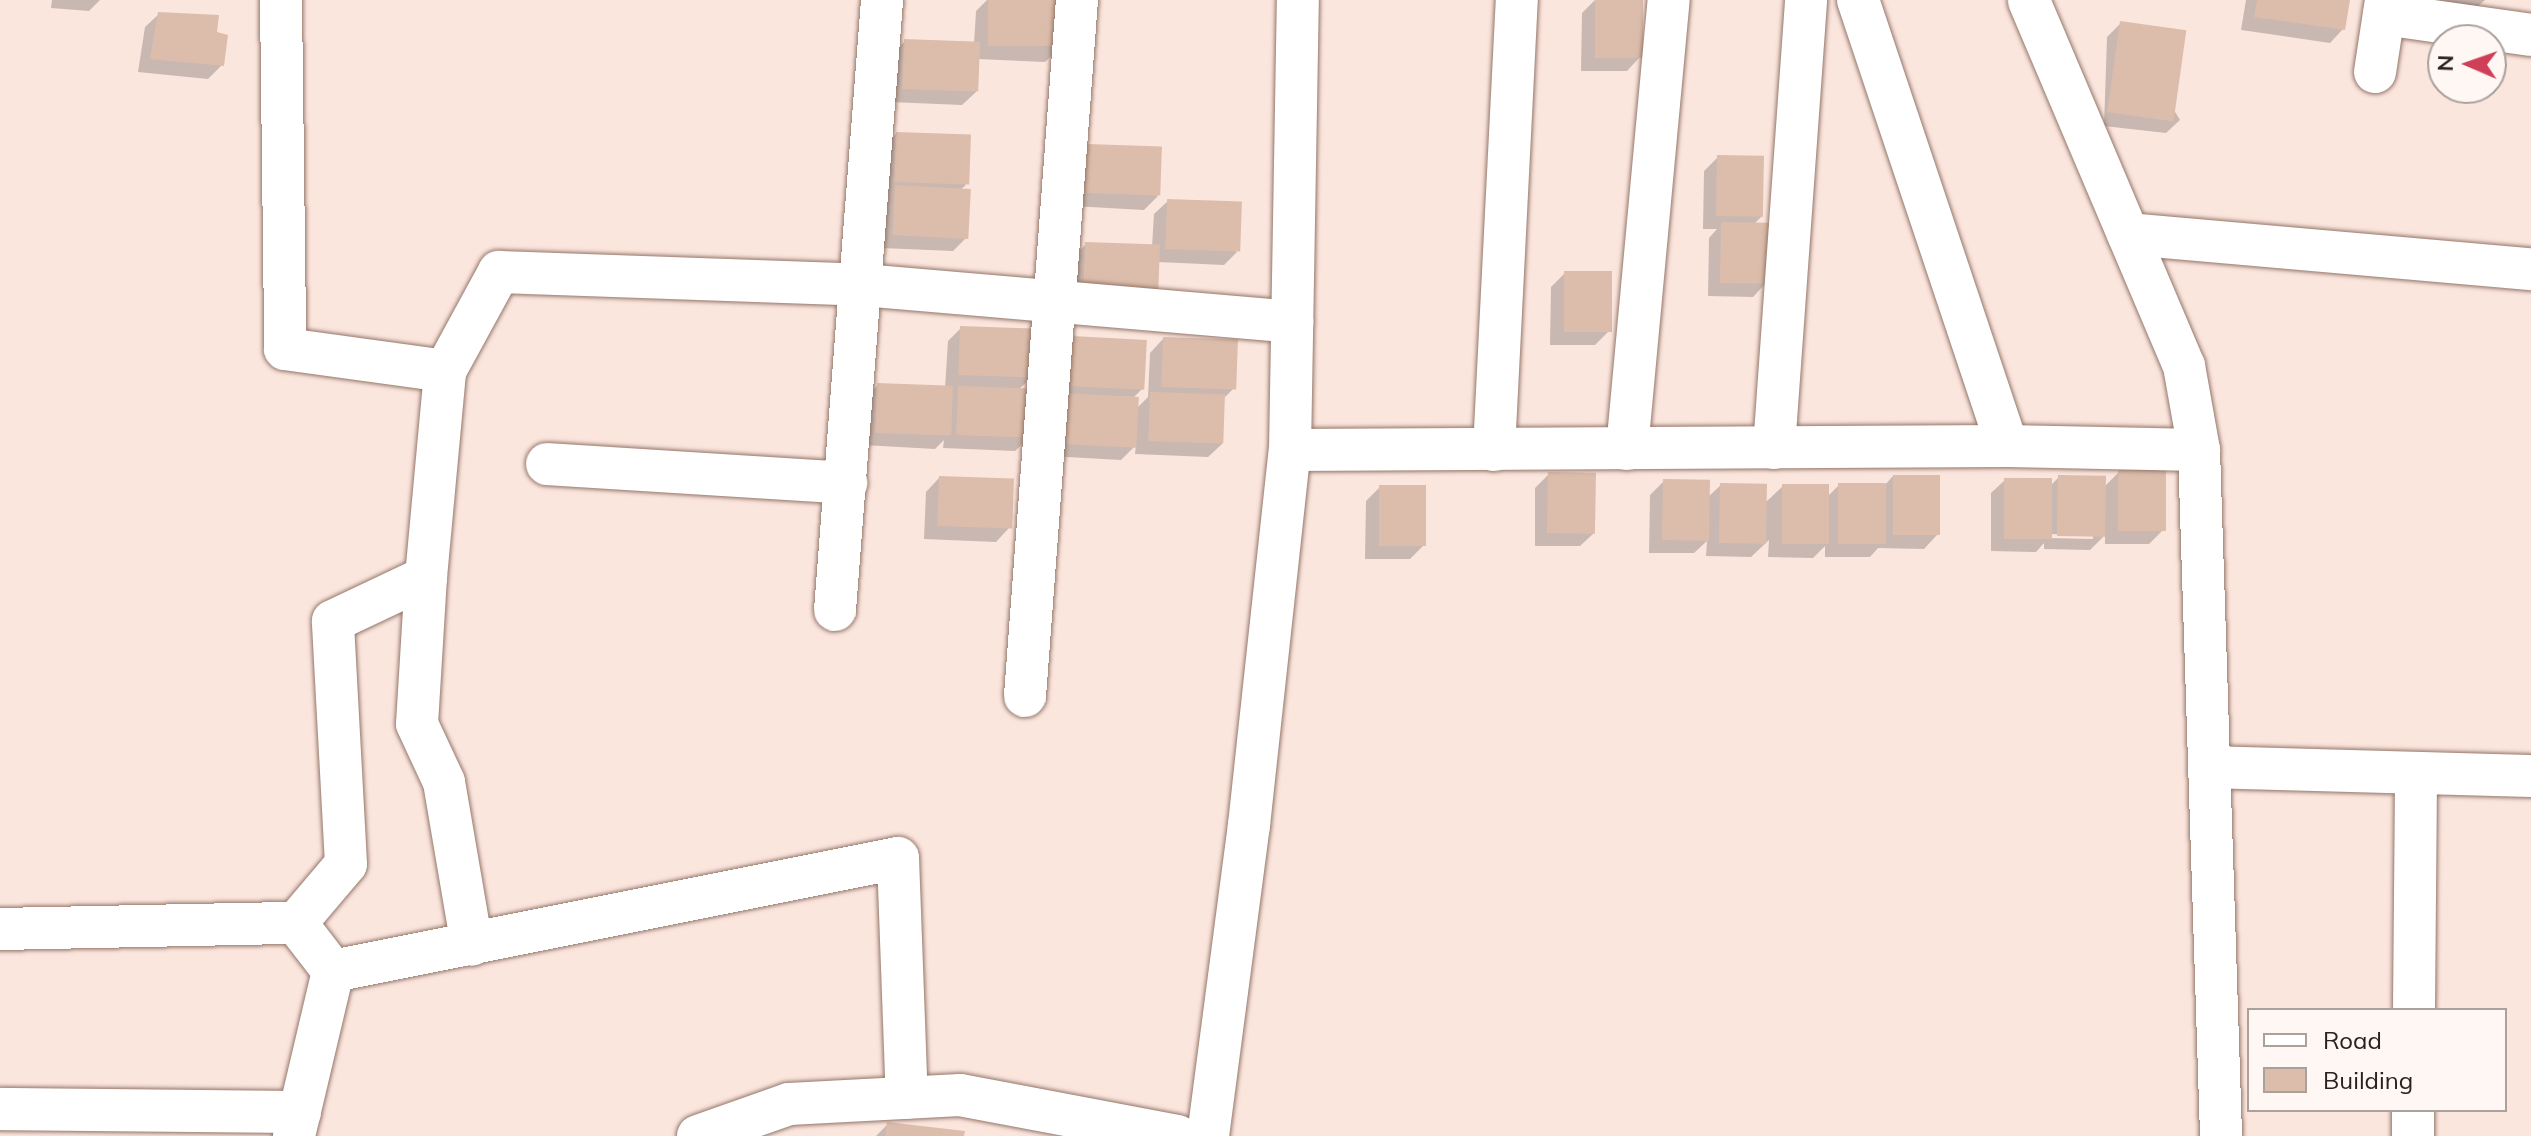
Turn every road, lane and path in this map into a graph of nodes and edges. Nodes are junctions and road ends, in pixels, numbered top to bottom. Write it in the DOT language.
graph roads {
  1 [pos="281,0"];
  2 [pos="882,0"];
  3 [pos="1077,0"];
  4 [pos="1298,0"];
  5 [pos="1517,0"];
  6 [pos="1669,0"];
  7 [pos="1806,0"];
  8 [pos="1858,0"];
  9 [pos="2029,0"];
  10 [pos="2385,7"];
  11 [pos="2531,35"];
  12 [pos="2375,72"];
  13 [pos="2128,234"];
  14 [pos="2531,269"];
  15 [pos="863,285"];
  16 [pos="1052,300"];
  17 [pos="1292,322"];
  18 [pos="445,371"];
  19 [pos="2007,446"];
  20 [pos="1774,448"];
  21 [pos="1627,449"];
  22 [pos="1290,450"];
  23 [pos="1494,450"];
  24 [pos="2199,450"];
  25 [pos="547,464"];
  26 [pos="846,483"];
  27 [pos="426,577"];
  28 [pos="835,610"];
  29 [pos="1025,696"];
  30 [pos="2210,767"];
  31 [pos="2416,773"];
  32 [pos="2531,776"];
  33 [pos="296,923"];
  34 [pos="0,929"];
  35 [pos="472,945"];
  36 [pos="333,971"];
  37 [pos="2414,1008"];
  38 [pos="907,1098"];
  39 [pos="0,1109"];
  40 [pos="2413,1112"];
  41 [pos="297,1124"];
  42 [pos="698,1136"];
  43 [pos="1178,1136"];
  44 [pos="1208,1136"];
  45 [pos="2221,1136"];
  46 [pos="2413,1136"];
  1 -- 18 [label="street"];
  2 -- 15 [label="street"];
  3 -- 16 [label="street"];
  4 -- 17 [label="street"];
  5 -- 23 [label="street"];
  6 -- 21 [label="street"];
  7 -- 20 [label="street"];
  8 -- 19 [label="street"];
  9 -- 13 [label="street"];
  10 -- 11 [label="street"];
  10 -- 12 [label="street"];
  13 -- 14 [label="street"];
  13 -- 24 [label="street"];
  15 -- 16 [label="street"];
  15 -- 18 [label="street"];
  15 -- 26 [label="street"];
  16 -- 17 [label="street"];
  16 -- 29 [label="street"];
  17 -- 22 [label="street"];
  18 -- 27 [label="street"];
  19 -- 20 [label="street"];
  19 -- 24 [label="street"];
  20 -- 21 [label="street"];
  21 -- 23 [label="street"];
  22 -- 23 [label="street"];
  22 -- 44 [label="street"];
  24 -- 30 [label="street"];
  25 -- 26 [label="street"];
  26 -- 28 [label="street"];
  27 -- 33 [label="street"];
  27 -- 35 [label="street"];
  30 -- 31 [label="street"];
  30 -- 45 [label="street"];
  31 -- 32 [label="street"];
  31 -- 37 [label="street"];
  33 -- 34 [label="street"];
  33 -- 36 [label="street"];
  35 -- 36 [label="street"];
  35 -- 38 [label="street"];
  36 -- 41 [label="street"];
  38 -- 42 [label="street"];
  38 -- 43 [label="street"];
  39 -- 41 [label="street"];
  40 -- 46 [label="street"];
}
